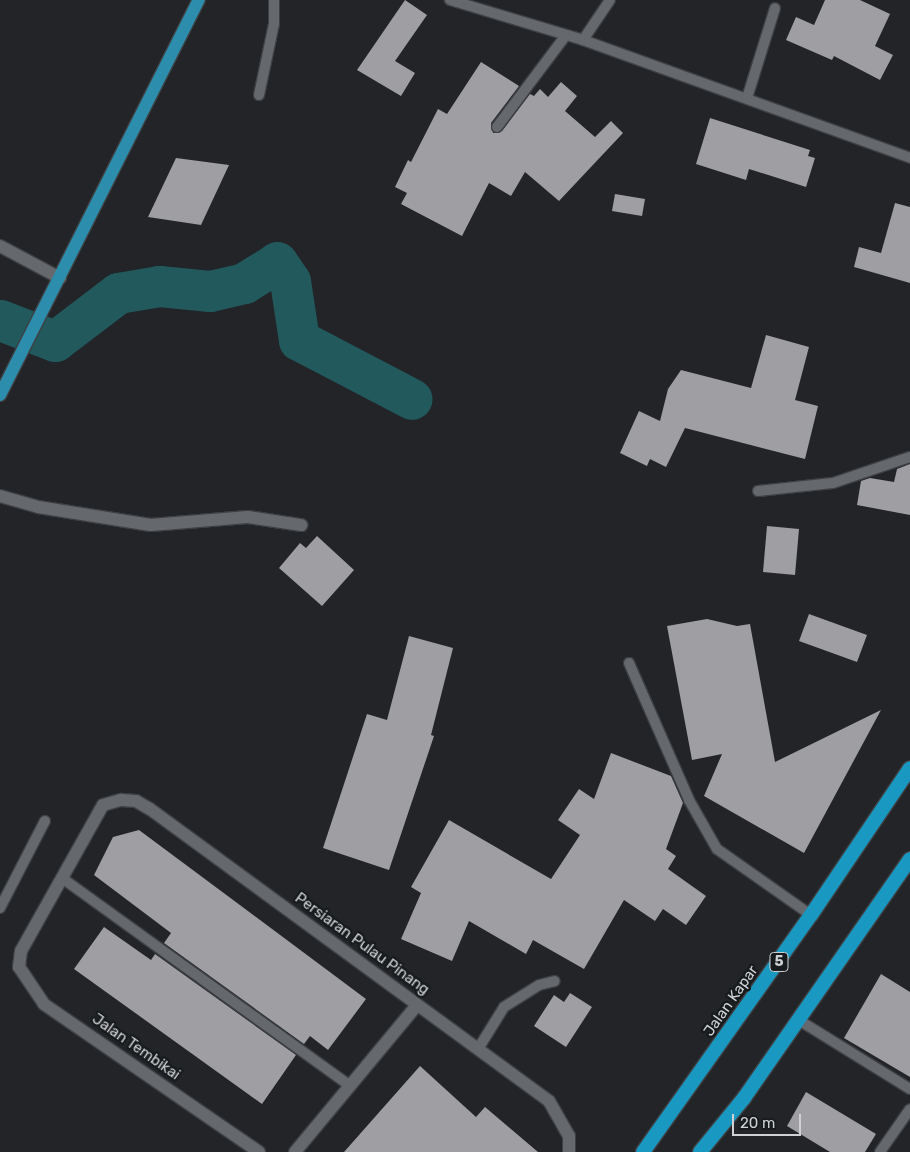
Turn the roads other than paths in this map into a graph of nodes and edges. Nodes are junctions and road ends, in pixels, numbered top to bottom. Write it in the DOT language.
graph roads {
  1 [pos="199,0"];
  2 [pos="274,0"];
  3 [pos="450,0"];
  4 [pos="610,0"];
  5 [pos="775,8"];
  6 [pos="566,35"];
  7 [pos="583,40"];
  8 [pos="259,95"];
  9 [pos="747,98"];
  10 [pos="498,127"];
  11 [pos="910,158"];
  12 [pos="0,246"];
  13 [pos="60,278"];
  14 [pos="2,390"];
  15 [pos="910,457"];
  16 [pos="758,491"];
  17 [pos="0,496"];
  18 [pos="300,525"];
  19 [pos="629,663"];
  20 [pos="910,768"];
  21 [pos="45,821"];
  22 [pos="910,859"];
  23 [pos="62,878"];
  24 [pos="0,908"];
  25 [pos="812,915"];
  26 [pos="555,981"];
  27 [pos="417,1004"];
  28 [pos="797,1020"];
  29 [pos="478,1049"];
  30 [pos="349,1085"];
  31 [pos="910,1089"];
  32 [pos="910,1109"];
  33 [pos="259,1152"];
  34 [pos="295,1152"];
  35 [pos="569,1152"];
  36 [pos="643,1152"];
  37 [pos="700,1152"];
  38 [pos="880,1152"];
  1 -- 13 [label="main road"];
  2 -- 8 [label="lane"];
  3 -- 6 [label="lane"];
  4 -- 7 [label="lane"];
  5 -- 9 [label="lane"];
  6 -- 7 [label="lane"];
  6 -- 10 [label="lane"];
  7 -- 9 [label="lane"];
  9 -- 11 [label="lane"];
  12 -- 13 [label="street"];
  13 -- 14 [label="main road"];
  15 -- 16 [label="lane"];
  17 -- 18 [label="street"];
  19 -- 25 [label="lane"];
  20 -- 25 [label="highway, Jalan Kapar / 5"];
  21 -- 24 [label="lane"];
  22 -- 28 [label="highway"];
  23 -- 27 [label="street, Persiaran Pulau Pinang"];
  23 -- 30 [label="lane"];
  23 -- 33 [label="street, Jalan Tembikai"];
  25 -- 36 [label="highway, Jalan Kapar / 5"];
  26 -- 29 [label="lane"];
  27 -- 29 [label="street, Persiaran Pulau Pinang"];
  27 -- 30 [label="street"];
  28 -- 31 [label="lane"];
  28 -- 37 [label="highway"];
  29 -- 35 [label="street, Persiaran Pulau Pinang"];
  30 -- 34 [label="street"];
  32 -- 38 [label="lane"];
}
